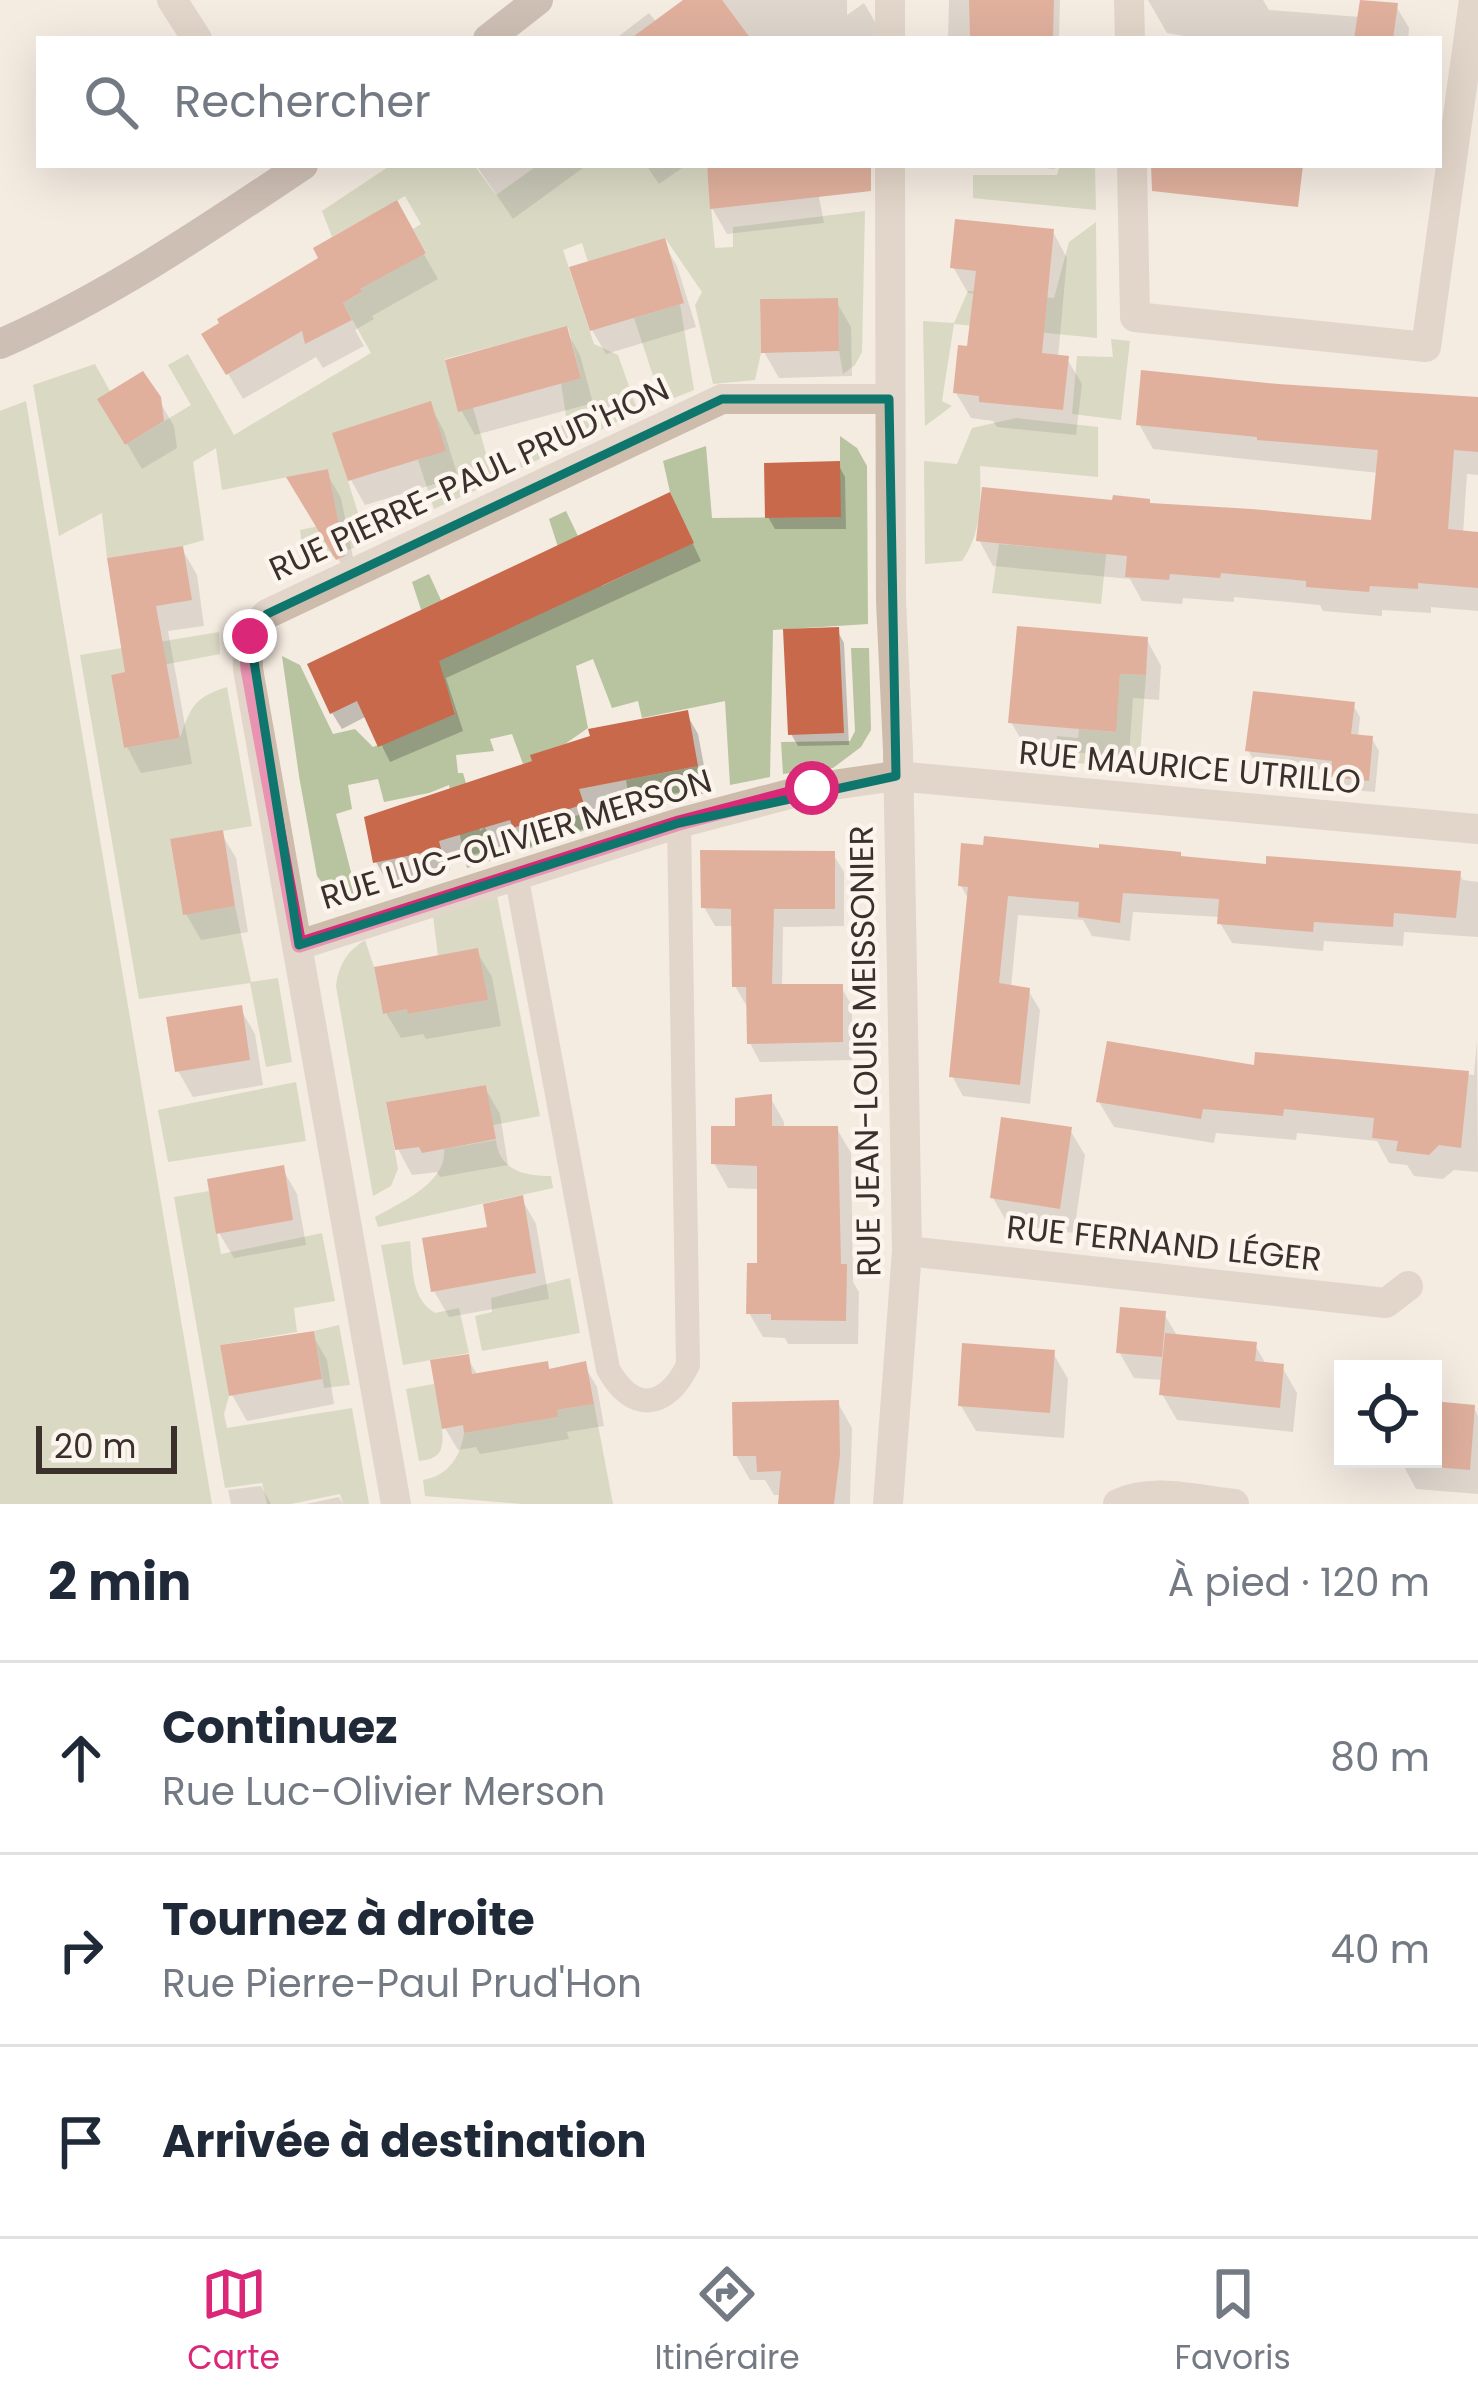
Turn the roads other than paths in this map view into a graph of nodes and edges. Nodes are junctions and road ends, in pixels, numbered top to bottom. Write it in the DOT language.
graph roads {
  1 [pos="172,0"];
  2 [pos="538,0"];
  3 [pos="890,0"];
  4 [pos="1129,0"];
  5 [pos="1474,0"];
  6 [pos="194,36"];
  7 [pos="492,36"];
  8 [pos="890,36"];
  9 [pos="1130,36"];
  10 [pos="890,168"];
  11 [pos="1132,168"];
  12 [pos="290,169"];
  13 [pos="0,344"];
  14 [pos="889,399"];
  15 [pos="896,776"];
  16 [pos="679,823"];
  17 [pos="1478,829"];
  18 [pos="516,874"];
  19 [pos="299,945"];
  20 [pos="907,1251"];
  21 [pos="1408,1286"];
  22 [pos="396,1504"];
  23 [pos="888,1504"];
  24 [pos="1118,1504"];
  25 [pos="1234,1504"];
  1 -- 6 [label="street"];
  2 -- 7 [label="main road"];
  3 -- 8 [label="street"];
  4 -- 9 [label="street"];
  5 -- 11 [label="street"];
  10 -- 14 [label="street, RUE JEAN-LOUIS MEISSONIER"];
  12 -- 13 [label="main road"];
  14 -- 15 [label="street, RUE JEAN-LOUIS MEISSONIER"];
  14 -- 19 [label="street, RUE PIERRE-PAUL PRUD'HON"];
  15 -- 16 [label="street, RUE LUC-OLIVIER MERSON"];
  15 -- 17 [label="street, RUE MAURICE UTRILLO"];
  15 -- 20 [label="street, RUE JEAN-LOUIS MEISSONIER"];
  16 -- 18 [label="street, RUE LUC-OLIVIER MERSON"];
  16 -- 18 [label="lane"];
  18 -- 19 [label="street, RUE LUC-OLIVIER MERSON"];
  19 -- 22 [label="street, RUE PIERRE-PAUL PRUD'HON"];
  20 -- 21 [label="street, RUE FERNAND LÉGER"];
  20 -- 23 [label="street, RUE JEAN-LOUIS MEISSONIER"];
  24 -- 25 [label="street"];
}
